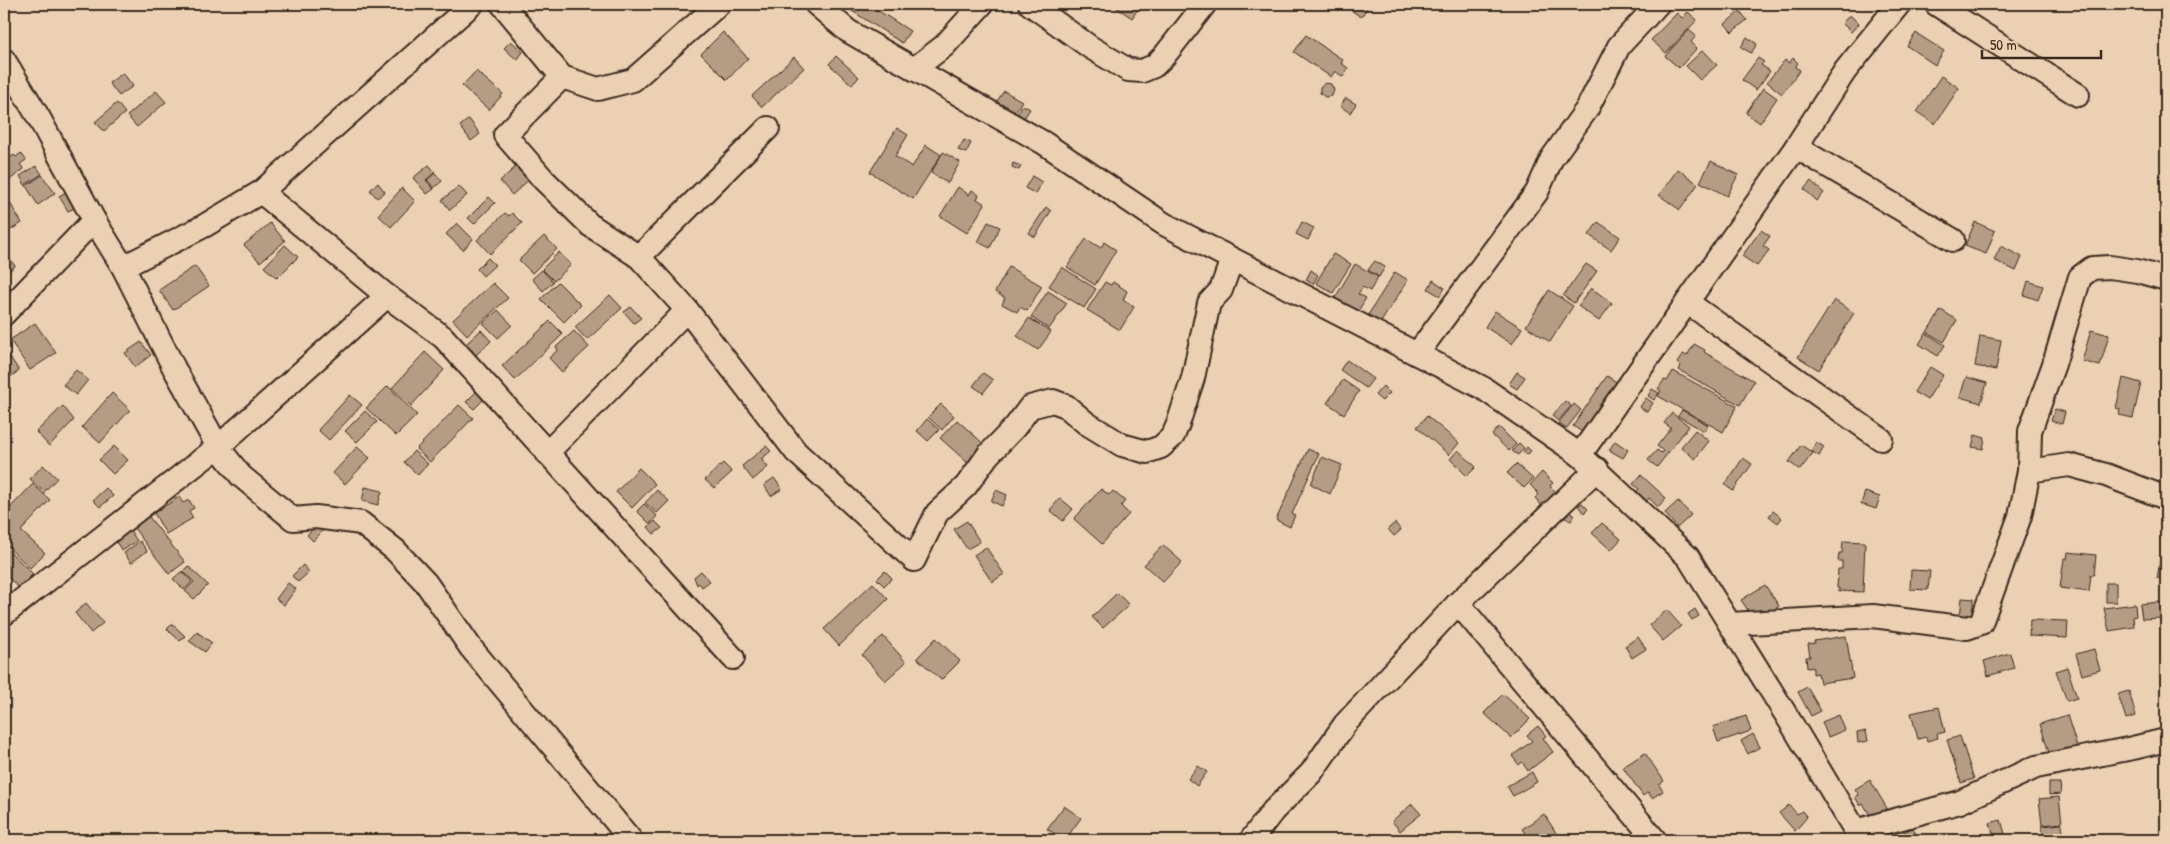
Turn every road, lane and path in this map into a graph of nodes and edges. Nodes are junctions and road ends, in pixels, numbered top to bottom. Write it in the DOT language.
graph roads {
  1 [pos="472,4"];
  2 [pos="502,4"];
  3 [pos="719,4"];
  4 [pos="816,4"];
  5 [pos="982,4"];
  6 [pos="1030,4"];
  7 [pos="1205,4"];
  8 [pos="1658,4"];
  9 [pos="1899,4"];
  10 [pos="1936,4"];
  11 [pos="5,67"];
  12 [pos="914,69"];
  13 [pos="562,77"];
  14 [pos="2078,95"];
  15 [pos="768,128"];
  16 [pos="1796,147"];
  17 [pos="261,192"];
  18 [pos="94,220"];
  19 [pos="1953,240"];
  20 [pos="639,257"];
  21 [pos="1232,259"];
  22 [pos="123,267"];
  23 [pos="2166,279"];
  24 [pos="386,296"];
  25 [pos="1687,302"];
  26 [pos="686,310"];
  27 [pos="4,314"];
  28 [pos="1417,354"];
  29 [pos="1881,439"];
  30 [pos="218,447"];
  31 [pos="547,454"];
  32 [pos="1580,455"];
  33 [pos="1597,469"];
  34 [pos="2029,470"];
  35 [pos="2166,498"];
  36 [pos="1458,603"];
  37 [pos="4,614"];
  38 [pos="1730,624"];
  39 [pos="733,658"];
  40 [pos="2166,740"];
  41 [pos="1858,836"];
  42 [pos="631,840"];
  43 [pos="1251,840"];
  44 [pos="1655,840"];
  1 -- 17 [label="street"];
  2 -- 13 [label="street"];
  3 -- 13 [label="street"];
  4 -- 12 [label="street"];
  5 -- 12 [label="street"];
  6 -- 7 [label="street"];
  8 -- 28 [label="street"];
  9 -- 16 [label="street"];
  10 -- 14 [label="street"];
  11 -- 18 [label="street"];
  12 -- 21 [label="street"];
  13 -- 20 [label="street"];
  15 -- 20 [label="street"];
  16 -- 19 [label="street"];
  16 -- 25 [label="street"];
  17 -- 22 [label="street"];
  17 -- 24 [label="street"];
  18 -- 22 [label="street"];
  18 -- 27 [label="street"];
  20 -- 26 [label="street"];
  21 -- 26 [label="street"];
  21 -- 28 [label="street"];
  22 -- 30 [label="street"];
  23 -- 34 [label="street"];
  24 -- 30 [label="street"];
  24 -- 31 [label="street"];
  25 -- 29 [label="street"];
  25 -- 32 [label="street"];
  26 -- 31 [label="street"];
  28 -- 32 [label="street"];
  30 -- 37 [label="street"];
  30 -- 42 [label="street"];
  31 -- 39 [label="street"];
  32 -- 33 [label="street"];
  33 -- 36 [label="street"];
  33 -- 38 [label="street"];
  34 -- 35 [label="street"];
  34 -- 38 [label="street"];
  36 -- 43 [label="street"];
  36 -- 44 [label="street"];
  38 -- 41 [label="street"];
  40 -- 41 [label="street"];
}
